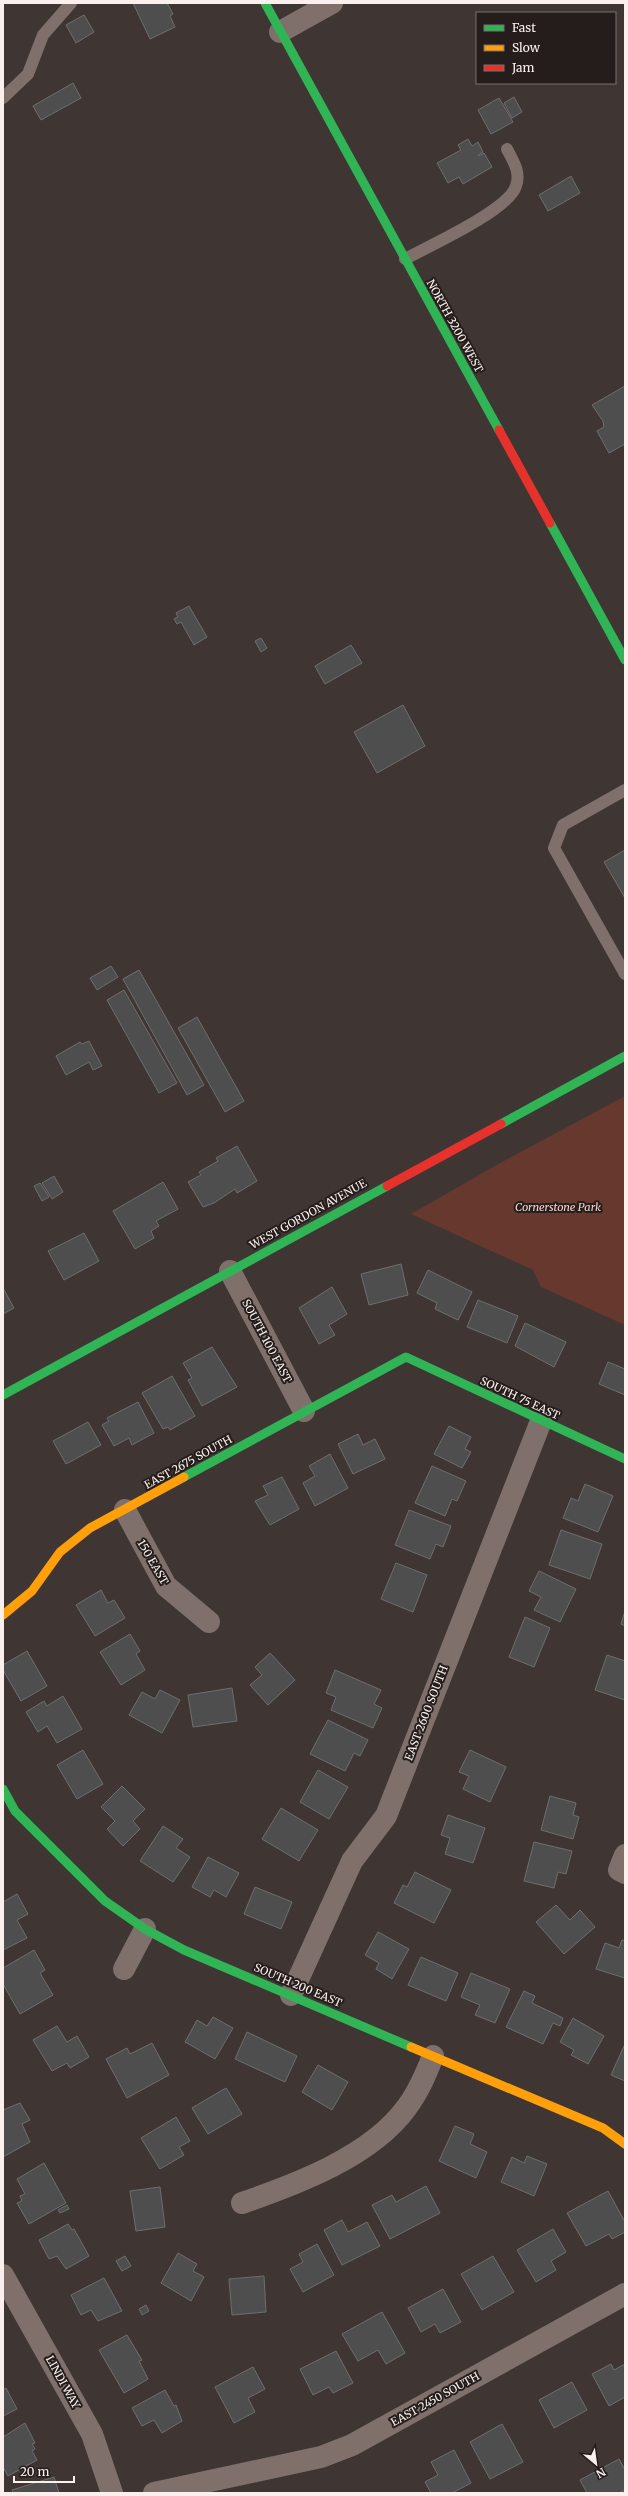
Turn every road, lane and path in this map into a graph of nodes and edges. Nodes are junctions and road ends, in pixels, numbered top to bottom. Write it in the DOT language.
graph roads {
  1 [pos="71,3"];
  2 [pos="265,3"];
  3 [pos="332,3"];
  4 [pos="280,32"];
  5 [pos="3,98"];
  6 [pos="507,149"];
  7 [pos="405,259"];
  8 [pos="625,660"];
  9 [pos="625,790"];
  10 [pos="625,974"];
  11 [pos="625,1056"];
  12 [pos="230,1271"];
  13 [pos="406,1357"];
  14 [pos="3,1395"];
  15 [pos="304,1411"];
  16 [pos="541,1421"];
  17 [pos="625,1459"];
  18 [pos="125,1510"];
  19 [pos="3,1615"];
  20 [pos="209,1622"];
  21 [pos="3,1789"];
  22 [pos="145,1928"];
  23 [pos="124,1969"];
  24 [pos="290,1995"];
  25 [pos="433,2056"];
  26 [pos="625,2144"];
  27 [pos="242,2203"];
  28 [pos="3,2275"];
  29 [pos="625,2294"];
  30 [pos="112,2493"];
  31 [pos="154,2493"];
  1 -- 5 [label="lane"];
  2 -- 4 [label="street, NORTH 3200 WEST"];
  3 -- 4 [label="street"];
  4 -- 7 [label="street, NORTH 3200 WEST"];
  6 -- 7 [label="lane"];
  7 -- 8 [label="street, NORTH 3200 WEST"];
  9 -- 10 [label="lane"];
  11 -- 12 [label="street, WEST GORDON AVENUE"];
  12 -- 14 [label="street, WEST GORDON AVENUE"];
  12 -- 15 [label="street, SOUTH 100 EAST"];
  13 -- 15 [label="street, EAST 2675 SOUTH"];
  13 -- 16 [label="street, SOUTH 75 EAST"];
  15 -- 18 [label="street, EAST 2675 SOUTH"];
  16 -- 17 [label="street, SOUTH 75 EAST"];
  16 -- 24 [label="street, EAST 2600 SOUTH"];
  18 -- 19 [label="street, EAST 2675 SOUTH"];
  18 -- 20 [label="street, 150 EAST"];
  21 -- 22 [label="street, SOUTH 200 EAST"];
  22 -- 23 [label="street"];
  22 -- 24 [label="street, SOUTH 200 EAST"];
  24 -- 25 [label="street, SOUTH 200 EAST"];
  25 -- 26 [label="street, SOUTH 200 EAST"];
  25 -- 27 [label="street"];
  28 -- 30 [label="street, LINDI WAY"];
  29 -- 31 [label="street, EAST 2450 SOUTH"];
}
